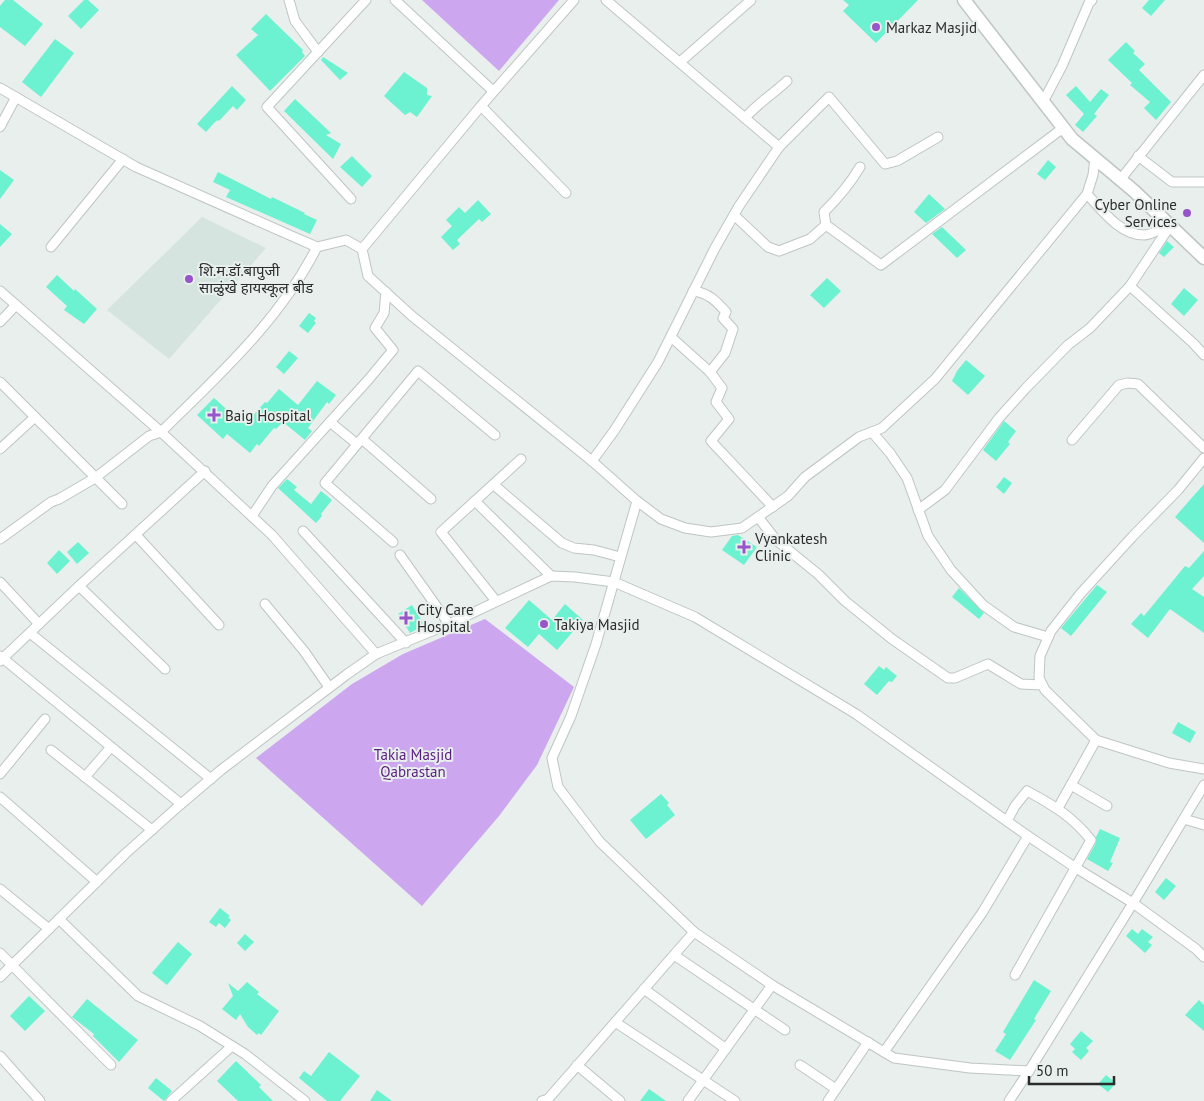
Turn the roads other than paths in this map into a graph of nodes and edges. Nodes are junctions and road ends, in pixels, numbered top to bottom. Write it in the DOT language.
graph roads {
  1 [pos="289,0"];
  2 [pos="366,0"];
  3 [pos="396,0"];
  4 [pos="574,0"];
  5 [pos="606,0"];
  6 [pos="751,0"];
  7 [pos="964,0"];
  8 [pos="1092,0"];
  9 [pos="318,52"];
  10 [pos="680,62"];
  11 [pos="1204,75"];
  12 [pos="787,81"];
  13 [pos="0,88"];
  14 [pos="493,92"];
  15 [pos="16,97"];
  16 [pos="1044,102"];
  17 [pos="480,106"];
  18 [pos="744,118"];
  19 [pos="0,127"];
  20 [pos="1063,128"];
  21 [pos="938,137"];
  22 [pos="779,147"];
  23 [pos="1138,156"];
  24 [pos="1095,158"];
  25 [pos="123,159"];
  26 [pos="860,167"];
  27 [pos="1120,180"];
  28 [pos="1204,182"];
  29 [pos="566,194"];
  30 [pos="1087,194"];
  31 [pos="351,198"];
  32 [pos="734,215"];
  33 [pos="826,224"];
  34 [pos="1170,226"];
  35 [pos="52,247"];
  36 [pos="317,247"];
  37 [pos="362,249"];
  38 [pos="1204,258"];
  39 [pos="1130,286"];
  40 [pos="0,291"];
  41 [pos="693,291"];
  42 [pos="386,292"];
  43 [pos="16,304"];
  44 [pos="0,322"];
  45 [pos="671,337"];
  46 [pos="1204,355"];
  47 [pos="710,372"];
  48 [pos="0,382"];
  49 [pos="35,417"];
  50 [pos="330,422"];
  51 [pos="161,432"];
  52 [pos="872,432"];
  53 [pos="495,434"];
  54 [pos="1072,440"];
  55 [pos="360,441"];
  56 [pos="1204,448"];
  57 [pos="0,449"];
  58 [pos="1204,458"];
  59 [pos="522,459"];
  60 [pos="592,461"];
  61 [pos="205,471"];
  62 [pos="95,478"];
  63 [pos="494,484"];
  64 [pos="431,499"];
  65 [pos="637,501"];
  66 [pos="474,502"];
  67 [pos="122,504"];
  68 [pos="773,507"];
  69 [pos="918,510"];
  70 [pos="252,516"];
  71 [pos="758,517"];
  72 [pos="303,531"];
  73 [pos="136,535"];
  74 [pos="0,539"];
  75 [pos="393,542"];
  76 [pos="400,555"];
  77 [pos="620,557"];
  78 [pos="551,576"];
  79 [pos="0,582"];
  80 [pos="614,582"];
  81 [pos="79,586"];
  82 [pos="496,601"];
  83 [pos="265,604"];
  84 [pos="39,624"];
  85 [pos="219,624"];
  86 [pos="449,624"];
  87 [pos="30,633"];
  88 [pos="1048,638"];
  89 [pos="406,642"];
  90 [pos="376,654"];
  91 [pos="1,659"];
  92 [pos="165,670"];
  93 [pos="1042,685"];
  94 [pos="329,687"];
  95 [pos="45,720"];
  96 [pos="1096,740"];
  97 [pos="111,747"];
  98 [pos="51,750"];
  99 [pos="1204,769"];
  100 [pos="0,774"];
  101 [pos="85,777"];
  102 [pos="211,779"];
  103 [pos="1071,785"];
  104 [pos="1204,785"];
  105 [pos="0,797"];
  106 [pos="181,804"];
  107 [pos="1107,806"];
  108 [pos="1058,808"];
  109 [pos="1184,819"];
  110 [pos="1008,821"];
  111 [pos="1204,826"];
  112 [pos="152,830"];
  113 [pos="1028,836"];
  114 [pos="1076,868"];
  115 [pos="97,882"];
  116 [pos="0,889"];
  117 [pos="1133,903"];
  118 [pos="59,919"];
  119 [pos="49,929"];
  120 [pos="694,932"];
  121 [pos="0,953"];
  122 [pos="674,955"];
  123 [pos="1204,957"];
  124 [pos="12,966"];
  125 [pos="1015,975"];
  126 [pos="0,977"];
  127 [pos="772,985"];
  128 [pos="644,989"];
  129 [pos="754,1010"];
  130 [pos="615,1022"];
  131 [pos="785,1030"];
  132 [pos="868,1042"];
  133 [pos="232,1046"];
  134 [pos="726,1049"];
  135 [pos="884,1052"];
  136 [pos="0,1056"];
  137 [pos="112,1065"];
  138 [pos="577,1065"];
  139 [pos="800,1065"];
  140 [pos="1029,1071"];
  141 [pos="703,1080"];
  142 [pos="836,1089"];
  143 [pos="547,1100"];
  144 [pos="40,1101"];
  145 [pos="171,1101"];
  146 [pos="305,1101"];
  147 [pos="620,1101"];
  148 [pos="688,1101"];
  149 [pos="735,1101"];
  150 [pos="828,1101"];
  151 [pos="1009,1101"];
  1 -- 9 [label="street"];
  2 -- 9 [label="street"];
  3 -- 14 [label="street"];
  4 -- 14 [label="street"];
  5 -- 10 [label="street"];
  6 -- 10 [label="street"];
  7 -- 16 [label="street"];
  8 -- 16 [label="street"];
  9 -- 31 [label="street"];
  10 -- 18 [label="street"];
  11 -- 23 [label="street"];
  12 -- 18 [label="street"];
  13 -- 15 [label="street"];
  14 -- 17 [label="street"];
  15 -- 19 [label="street"];
  15 -- 25 [label="street"];
  16 -- 20 [label="street"];
  17 -- 29 [label="street"];
  17 -- 37 [label="street"];
  18 -- 22 [label="street"];
  20 -- 24 [label="street"];
  20 -- 33 [label="street"];
  21 -- 22 [label="street"];
  22 -- 32 [label="street"];
  23 -- 27 [label="street"];
  23 -- 28 [label="street"];
  24 -- 27 [label="street"];
  24 -- 30 [label="street"];
  25 -- 35 [label="street"];
  25 -- 36 [label="street"];
  26 -- 33 [label="street"];
  27 -- 34 [label="street"];
  30 -- 34 [label="street"];
  30 -- 52 [label="street"];
  32 -- 33 [label="street"];
  32 -- 41 [label="street"];
  34 -- 38 [label="street"];
  34 -- 39 [label="street"];
  36 -- 37 [label="street"];
  36 -- 51 [label="street"];
  37 -- 42 [label="street"];
  39 -- 46 [label="street"];
  39 -- 69 [label="street"];
  40 -- 43 [label="street"];
  41 -- 45 [label="street"];
  41 -- 47 [label="street"];
  42 -- 50 [label="street"];
  42 -- 60 [label="street"];
  43 -- 44 [label="street"];
  43 -- 51 [label="street"];
  45 -- 47 [label="street"];
  45 -- 60 [label="street"];
  47 -- 68 [label="street"];
  48 -- 49 [label="street"];
  49 -- 57 [label="street"];
  49 -- 62 [label="street"];
  50 -- 55 [label="street"];
  50 -- 70 [label="street"];
  51 -- 61 [label="street"];
  51 -- 62 [label="street"];
  52 -- 68 [label="street"];
  52 -- 69 [label="street"];
  53 -- 55 [label="street"];
  54 -- 56 [label="street"];
  55 -- 64 [label="street"];
  55 -- 75 [label="street"];
  58 -- 88 [label="street"];
  59 -- 63 [label="street"];
  60 -- 65 [label="street"];
  61 -- 70 [label="street"];
  61 -- 73 [label="street"];
  62 -- 67 [label="street"];
  62 -- 74 [label="street"];
  63 -- 66 [label="street"];
  63 -- 77 [label="street"];
  65 -- 71 [label="street"];
  65 -- 77 [label="street"];
  66 -- 78 [label="street"];
  66 -- 82 [label="street"];
  68 -- 71 [label="street"];
  69 -- 88 [label="street"];
  70 -- 90 [label="street"];
  71 -- 93 [label="street"];
  72 -- 89 [label="street"];
  73 -- 81 [label="street"];
  73 -- 85 [label="street"];
  76 -- 86 [label="street"];
  77 -- 80 [label="street"];
  78 -- 80 [label="street"];
  78 -- 82 [label="street"];
  79 -- 84 [label="street"];
  80 -- 110 [label="street"];
  80 -- 120 [label="street"];
  81 -- 84 [label="street"];
  81 -- 92 [label="street"];
  82 -- 86 [label="street"];
  83 -- 94 [label="street"];
  84 -- 87 [label="street"];
  86 -- 89 [label="street"];
  87 -- 91 [label="street"];
  87 -- 102 [label="street"];
  88 -- 93 [label="street"];
  89 -- 90 [label="street"];
  90 -- 94 [label="street"];
  91 -- 97 [label="street"];
  93 -- 96 [label="street"];
  94 -- 102 [label="street"];
  95 -- 100 [label="street"];
  96 -- 99 [label="street"];
  96 -- 103 [label="street"];
  97 -- 101 [label="street"];
  97 -- 106 [label="street"];
  98 -- 101 [label="street"];
  101 -- 112 [label="street"];
  102 -- 106 [label="street"];
  103 -- 107 [label="street"];
  103 -- 108 [label="street"];
  104 -- 109 [label="street"];
  105 -- 115 [label="street"];
  106 -- 112 [label="street"];
  108 -- 110 [label="street"];
  108 -- 114 [label="street"];
  109 -- 111 [label="street"];
  109 -- 117 [label="street"];
  110 -- 113 [label="street"];
  112 -- 115 [label="street"];
  113 -- 114 [label="street"];
  113 -- 135 [label="street"];
  114 -- 117 [label="street"];
  114 -- 125 [label="street"];
  115 -- 118 [label="street"];
  116 -- 119 [label="street"];
  117 -- 123 [label="street"];
  117 -- 140 [label="street"];
  118 -- 119 [label="street"];
  118 -- 133 [label="street"];
  119 -- 124 [label="street"];
  120 -- 122 [label="street"];
  120 -- 127 [label="street"];
  121 -- 124 [label="street"];
  122 -- 128 [label="street"];
  122 -- 129 [label="street"];
  124 -- 126 [label="street"];
  124 -- 137 [label="street"];
  127 -- 129 [label="street"];
  127 -- 132 [label="street"];
  128 -- 130 [label="street"];
  128 -- 134 [label="street"];
  129 -- 131 [label="street"];
  129 -- 134 [label="street"];
  130 -- 138 [label="street"];
  130 -- 141 [label="street"];
  132 -- 135 [label="street"];
  132 -- 142 [label="street"];
  133 -- 145 [label="street"];
  133 -- 146 [label="street"];
  134 -- 141 [label="street"];
  135 -- 140 [label="street"];
  136 -- 144 [label="street"];
  138 -- 143 [label="street"];
  138 -- 147 [label="street"];
  139 -- 142 [label="street"];
  140 -- 151 [label="street"];
  141 -- 148 [label="street"];
  141 -- 149 [label="street"];
  142 -- 150 [label="street"];
}
